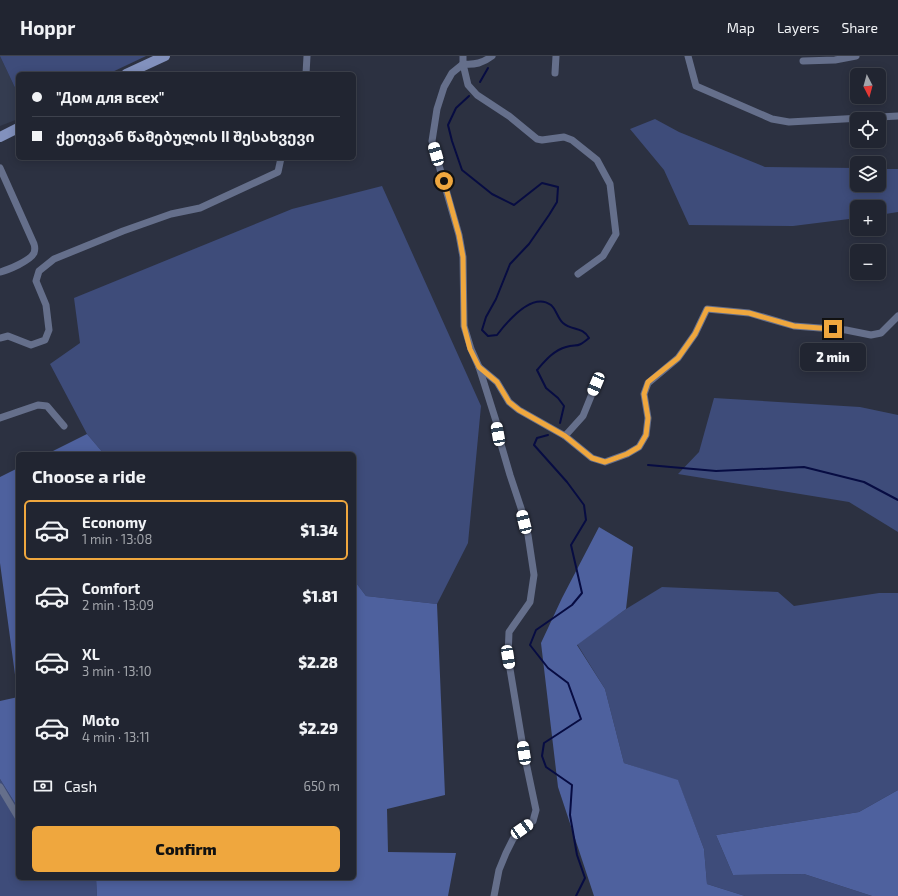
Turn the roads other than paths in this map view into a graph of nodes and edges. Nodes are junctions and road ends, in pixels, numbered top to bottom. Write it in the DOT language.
graph roads {
  1 [pos="165,56"];
  2 [pos="307,56"];
  3 [pos="492,56"];
  4 [pos="556,56"];
  5 [pos="688,56"];
  6 [pos="856,56"];
  7 [pos="463,60"];
  8 [pos="803,61"];
  9 [pos="130,72"];
  10 [pos="306,72"];
  11 [pos="555,73"];
  12 [pos="898,116"];
  13 [pos="16,129"];
  14 [pos="0,137"];
  15 [pos="281,160"];
  16 [pos="0,168"];
  17 [pos="0,272"];
  18 [pos="578,274"];
  19 [pos="898,316"];
  20 [pos="0,338"];
  21 [pos="479,367"];
  22 [pos="596,384"];
  23 [pos="0,418"];
  24 [pos="64,426"];
  25 [pos="565,436"];
  26 [pos="0,787"];
  27 [pos="16,814"];
  28 [pos="494,896"];
  1 -- 9 [label="main road"];
  2 -- 10 [label="street"];
  3 -- 7 [label="street"];
  4 -- 11 [label="street"];
  5 -- 12 [label="street"];
  6 -- 8 [label="street"];
  7 -- 18 [label="street"];
  7 -- 21 [label="street"];
  13 -- 14 [label="main road"];
  15 -- 20 [label="street"];
  16 -- 17 [label="street"];
  19 -- 25 [label="street"];
  21 -- 25 [label="street"];
  21 -- 28 [label="street"];
  22 -- 25 [label="street"];
  23 -- 24 [label="street"];
  26 -- 27 [label="street"];
}
